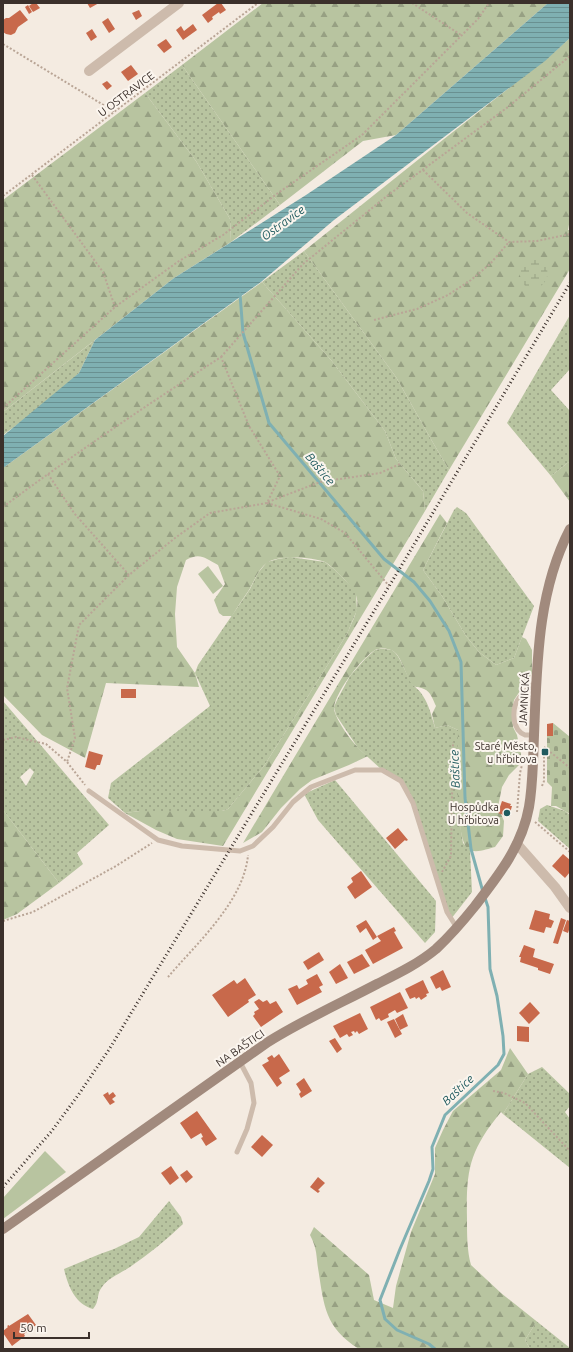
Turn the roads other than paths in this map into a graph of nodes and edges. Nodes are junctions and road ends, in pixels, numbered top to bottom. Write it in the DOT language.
graph roads {
  1 [pos="179,3"];
  2 [pos="89,71"];
  3 [pos="570,529"];
  4 [pos="537,681"];
  5 [pos="534,735"];
  6 [pos="90,791"];
  7 [pos="517,844"];
  8 [pos="488,890"];
  9 [pos="570,908"];
  10 [pos="457,928"];
  11 [pos="240,1062"];
  12 [pos="237,1152"];
  13 [pos="3,1229"];
  1 -- 2 [label="street"];
  3 -- 4 [label="main road, JAMNICKÁ"];
  4 -- 5 [label="main road, JAMNICKÁ"];
  4 -- 5 [label="lane"];
  5 -- 7 [label="main road, JAMNICKÁ"];
  6 -- 10 [label="lane"];
  7 -- 8 [label="main road, JAMNICKÁ"];
  7 -- 9 [label="street"];
  8 -- 10 [label="main road, NA BAŠTICI"];
  10 -- 11 [label="main road, NA BAŠTICI"];
  11 -- 12 [label="lane"];
  11 -- 13 [label="main road, NA BAŠTICI"];
}
